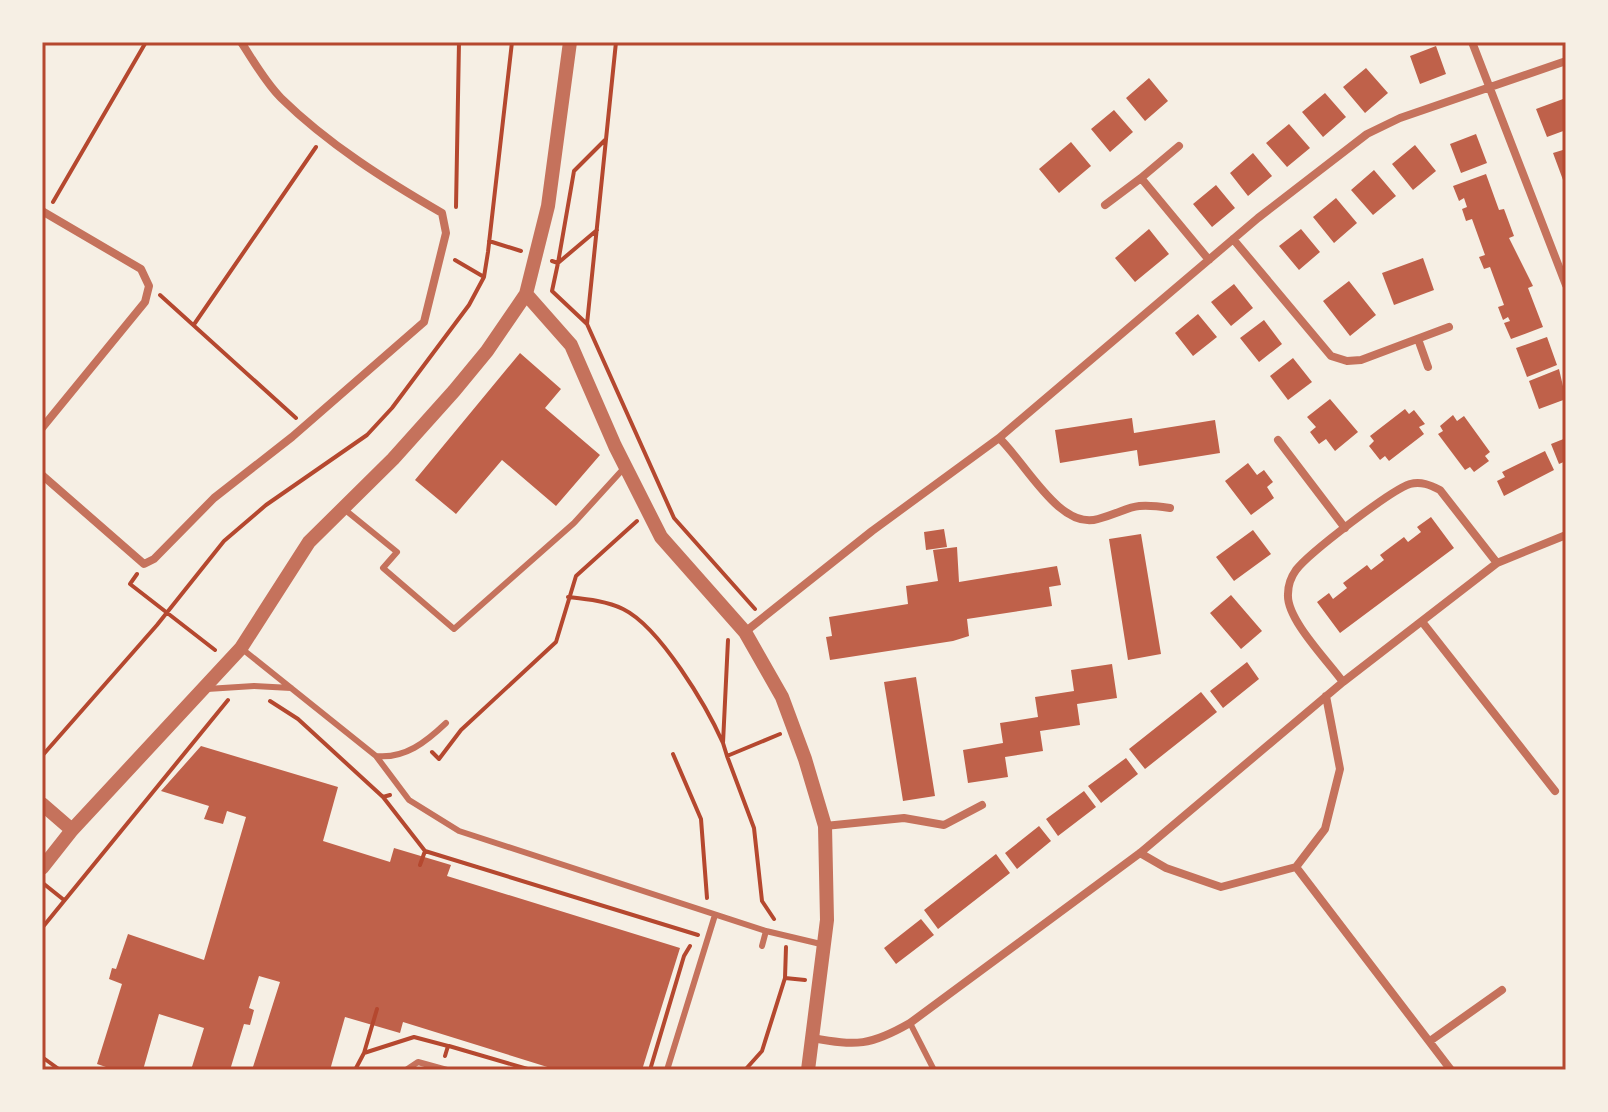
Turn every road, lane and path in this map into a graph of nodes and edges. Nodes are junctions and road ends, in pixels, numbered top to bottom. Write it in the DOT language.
graph roads {
  1 [pos="146,42"];
  2 [pos="241,42"];
  3 [pos="459,42"];
  4 [pos="570,42"];
  5 [pos="616,42"];
  6 [pos="1472,42"];
  7 [pos="1566,61"];
  8 [pos="1492,89"];
  9 [pos="325,134"];
  10 [pos="606,138"];
  11 [pos="1179,146"];
  12 [pos="1141,178"];
  13 [pos="1105,205"];
  14 [pos="44,212"];
  15 [pos="442,213"];
  16 [pos="597,230"];
  17 [pos="1233,239"];
  18 [pos="443,253"];
  19 [pos="1209,260"];
  20 [pos="558,263"];
  21 [pos="484,277"];
  22 [pos="1565,282"];
  23 [pos="149,286"];
  24 [pos="526,294"];
  25 [pos="195,323"];
  26 [pos="587,324"];
  27 [pos="1449,327"];
  28 [pos="1418,339"];
  29 [pos="1428,367"];
  30 [pos="305,426"];
  31 [pos="42,428"];
  32 [pos="999,438"];
  33 [pos="1278,440"];
  34 [pos="625,467"];
  35 [pos="42,475"];
  36 [pos="343,508"];
  37 [pos="1170,508"];
  38 [pos="649,512"];
  39 [pos="1345,528"];
  40 [pos="1566,535"];
  41 [pos="1497,563"];
  42 [pos="144,564"];
  43 [pos="568,597"];
  44 [pos="763,618"];
  45 [pos="1423,623"];
  46 [pos="741,628"];
  47 [pos="241,648"];
  48 [pos="230,661"];
  49 [pos="1343,682"];
  50 [pos="291,688"];
  51 [pos="203,689"];
  52 [pos="242,695"];
  53 [pos="1326,696"];
  54 [pos="261,697"];
  55 [pos="446,723"];
  56 [pos="794,728"];
  57 [pos="422,743"];
  58 [pos="723,743"];
  59 [pos="673,754"];
  60 [pos="376,756"];
  61 [pos="727,756"];
  62 [pos="402,791"];
  63 [pos="1555,791"];
  64 [pos="383,797"];
  65 [pos="42,804"];
  66 [pos="982,805"];
  67 [pos="825,826"];
  68 [pos="72,830"];
  69 [pos="425,851"];
  70 [pos="1140,853"];
  71 [pos="420,865"];
  72 [pos="1296,867"];
  73 [pos="42,868"];
  74 [pos="42,883"];
  75 [pos="64,900"];
  76 [pos="707,912"];
  77 [pos="715,915"];
  78 [pos="42,928"];
  79 [pos="766,931"];
  80 [pos="698,935"];
  81 [pos="785,936"];
  82 [pos="825,945"];
  83 [pos="762,946"];
  84 [pos="785,978"];
  85 [pos="820,982"];
  86 [pos="1502,990"];
  87 [pos="377,1009"];
  88 [pos="910,1023"];
  89 [pos="812,1038"];
  90 [pos="1430,1041"];
  91 [pos="448,1046"];
  92 [pos="364,1053"];
  93 [pos="42,1057"];
  94 [pos="444,1069"];
  95 [pos="60,1070"];
  96 [pos="355,1070"];
  97 [pos="406,1070"];
  98 [pos="531,1070"];
  99 [pos="667,1070"];
  100 [pos="745,1070"];
  101 [pos="808,1070"];
  102 [pos="934,1070"];
  103 [pos="1451,1070"];
  1 -- 14 [label="path"];
  2 -- 9 [label="street"];
  3 -- 15 [label="path"];
  4 -- 24 [label="street"];
  5 -- 10 [label="path"];
  6 -- 8 [label="street"];
  7 -- 8 [label="street"];
  8 -- 17 [label="street"];
  8 -- 22 [label="street"];
  9 -- 15 [label="street"];
  9 -- 25 [label="path"];
  10 -- 16 [label="path"];
  10 -- 20 [label="path"];
  11 -- 12 [label="street"];
  12 -- 13 [label="street"];
  12 -- 19 [label="street"];
  14 -- 23 [label="street"];
  15 -- 18 [label="street"];
  16 -- 20 [label="path"];
  16 -- 26 [label="path"];
  17 -- 19 [label="street"];
  17 -- 28 [label="street"];
  18 -- 21 [label="path"];
  18 -- 30 [label="street"];
  19 -- 32 [label="street"];
  20 -- 26 [label="path"];
  23 -- 25 [label="path"];
  23 -- 31 [label="street"];
  24 -- 34 [label="street"];
  24 -- 36 [label="street"];
  25 -- 30 [label="path"];
  26 -- 44 [label="path"];
  27 -- 28 [label="street"];
  28 -- 29 [label="street"];
  30 -- 42 [label="street"];
  32 -- 37 [label="street"];
  32 -- 44 [label="street"];
  33 -- 39 [label="street"];
  34 -- 36 [label="lane"];
  34 -- 38 [label="street"];
  35 -- 42 [label="street"];
  36 -- 47 [label="street"];
  38 -- 43 [label="path"];
  38 -- 46 [label="street"];
  39 -- 41 [label="street"];
  39 -- 49 [label="street"];
  40 -- 41 [label="street"];
  41 -- 45 [label="street"];
  42 -- 48 [label="path"];
  43 -- 57 [label="path"];
  43 -- 58 [label="path"];
  44 -- 46 [label="street"];
  45 -- 49 [label="street"];
  45 -- 63 [label="street"];
  46 -- 56 [label="street"];
  46 -- 58 [label="path"];
  47 -- 48 [label="street"];
  47 -- 50 [label="lane"];
  48 -- 51 [label="street"];
  49 -- 53 [label="street"];
  50 -- 51 [label="lane"];
  50 -- 60 [label="lane"];
  51 -- 68 [label="street"];
  52 -- 75 [label="path"];
  53 -- 70 [label="street"];
  53 -- 72 [label="street"];
  54 -- 64 [label="path"];
  55 -- 57 [label="lane"];
  56 -- 61 [label="path"];
  56 -- 67 [label="street"];
  57 -- 60 [label="lane"];
  58 -- 61 [label="path"];
  59 -- 76 [label="path"];
  60 -- 62 [label="lane"];
  61 -- 81 [label="path"];
  62 -- 64 [label="path"];
  62 -- 76 [label="lane"];
  64 -- 69 [label="path"];
  65 -- 68 [label="street"];
  66 -- 67 [label="street"];
  67 -- 82 [label="street"];
  68 -- 73 [label="street"];
  69 -- 71 [label="path"];
  69 -- 80 [label="path"];
  70 -- 72 [label="street"];
  70 -- 88 [label="street"];
  72 -- 90 [label="street"];
  74 -- 75 [label="path"];
  75 -- 78 [label="path"];
  76 -- 77 [label="lane"];
  77 -- 79 [label="lane"];
  77 -- 99 [label="lane"];
  79 -- 81 [label="lane"];
  79 -- 83 [label="lane"];
  81 -- 82 [label="lane"];
  81 -- 84 [label="path"];
  82 -- 85 [label="street"];
  84 -- 85 [label="path"];
  84 -- 100 [label="path"];
  85 -- 89 [label="street"];
  86 -- 90 [label="street"];
  87 -- 92 [label="path"];
  88 -- 89 [label="street"];
  88 -- 102 [label="lane"];
  89 -- 101 [label="street"];
  90 -- 103 [label="street"];
  91 -- 92 [label="path"];
  91 -- 94 [label="path"];
  91 -- 98 [label="path"];
  92 -- 96 [label="path"];
  93 -- 95 [label="path"];
  94 -- 97 [label="lane"];
}
